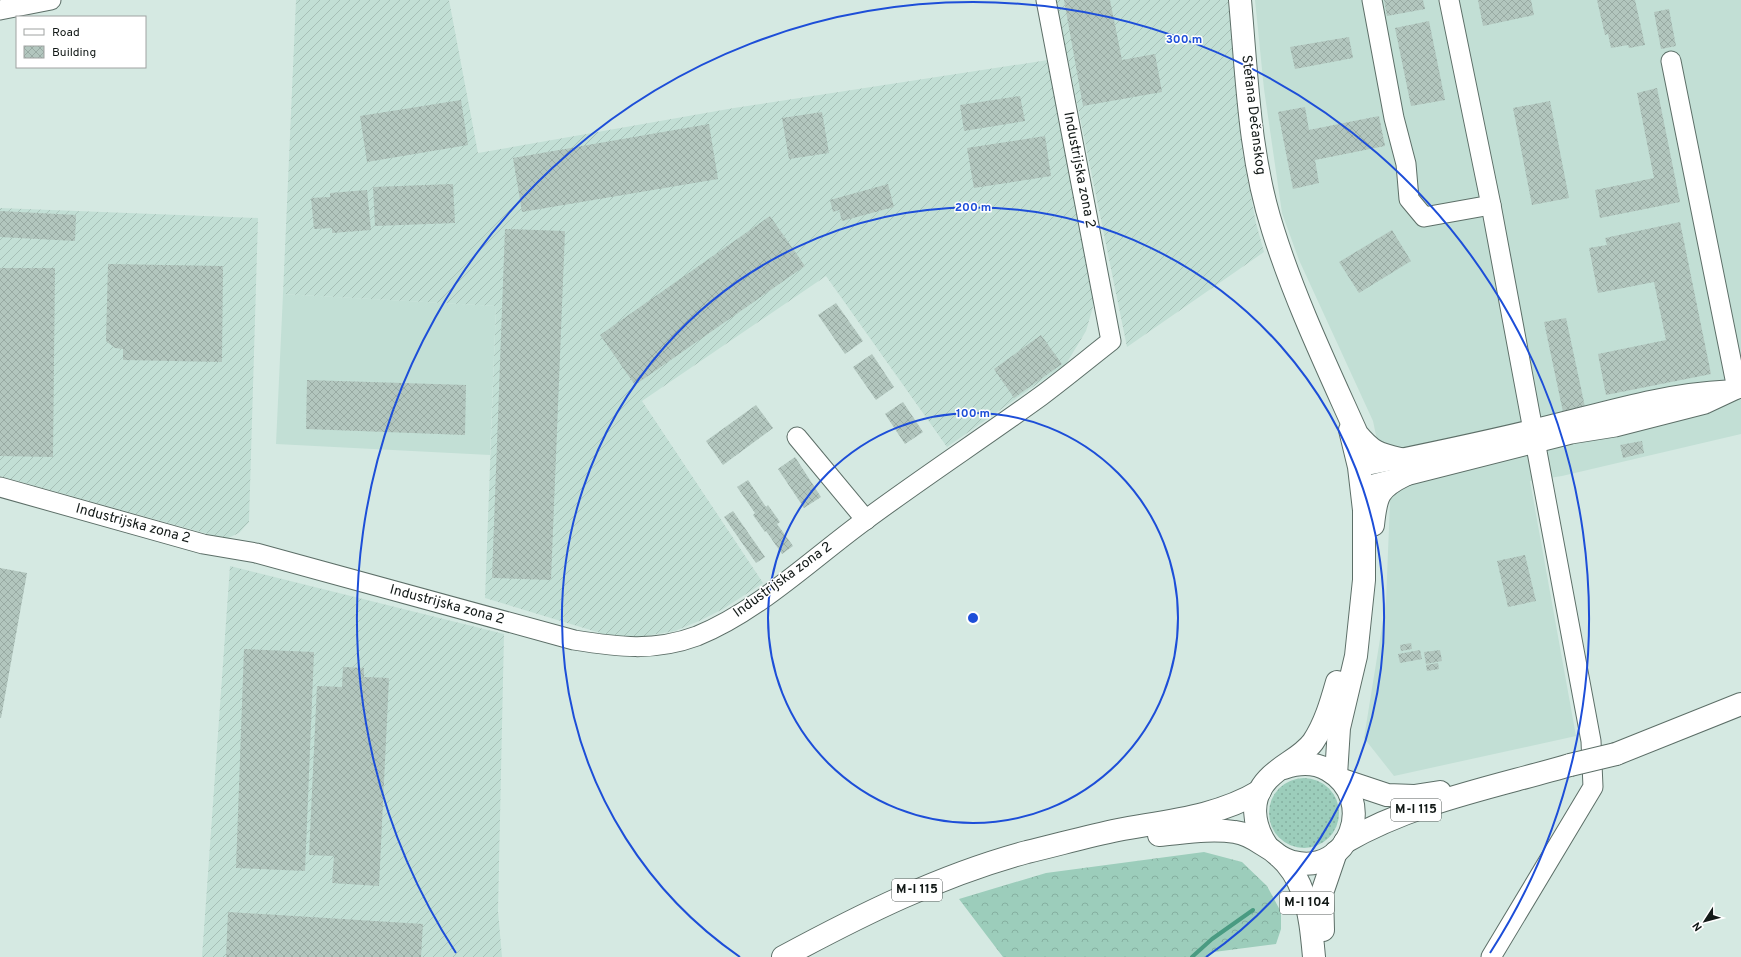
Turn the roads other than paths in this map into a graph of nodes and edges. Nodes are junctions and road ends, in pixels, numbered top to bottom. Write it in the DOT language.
graph roads {
  1 [pos="51,0"];
  2 [pos="1046,0"];
  3 [pos="1240,0"];
  4 [pos="1372,0"];
  5 [pos="1449,0"];
  6 [pos="0,10"];
  7 [pos="1671,61"];
  8 [pos="1491,205"];
  9 [pos="1335,386"];
  10 [pos="796,437"];
  11 [pos="1534,437"];
  12 [pos="1403,467"];
  13 [pos="1360,477"];
  14 [pos="0,487"];
  15 [pos="866,520"];
  16 [pos="1364,580"];
  17 [pos="1362,603"];
  18 [pos="1741,704"];
  19 [pos="1280,770"];
  20 [pos="1339,778"];
  21 [pos="1489,787"];
  22 [pos="1260,791"];
  23 [pos="1060,845"];
  24 [pos="1341,847"];
  25 [pos="1273,851"];
  26 [pos="783,957"];
  27 [pos="1314,957"];
  28 [pos="1325,957"];
  29 [pos="1491,957"];
  1 -- 6 [label="street"];
  2 -- 15 [label="street, Industrijska zona 2"];
  3 -- 9 [label="main road, Stefana Dečanskog"];
  4 -- 8 [label="street"];
  5 -- 8 [label="street"];
  7 -- 11 [label="street"];
  8 -- 11 [label="street"];
  9 -- 12 [label="main road"];
  9 -- 13 [label="main road"];
  10 -- 15 [label="street"];
  11 -- 12 [label="street"];
  11 -- 29 [label="street"];
  12 -- 13 [label="street"];
  12 -- 16 [label="main road"];
  13 -- 16 [label="main road"];
  14 -- 15 [label="street, Industrijska zona 2"];
  16 -- 17 [label="main road"];
  17 -- 19 [label="main road"];
  17 -- 20 [label="main road"];
  18 -- 21 [label="main road, M-I 115, bridge"];
  19 -- 20 [label="main road, M-I 115"];
  19 -- 22 [label="main road, M-I 115"];
  20 -- 21 [label="main road, M-I 115"];
  20 -- 24 [label="main road"];
  21 -- 24 [label="main road, M-I 115"];
  22 -- 23 [label="main road, M-I 115"];
  22 -- 25 [label="main road, M-I 115"];
  23 -- 25 [label="main road, M-I 115"];
  23 -- 26 [label="main road, M-I 115"];
  24 -- 25 [label="main road, M-I 115"];
  24 -- 28 [label="main road, M-I 104"];
  25 -- 27 [label="main road, M-I 104"];
}
